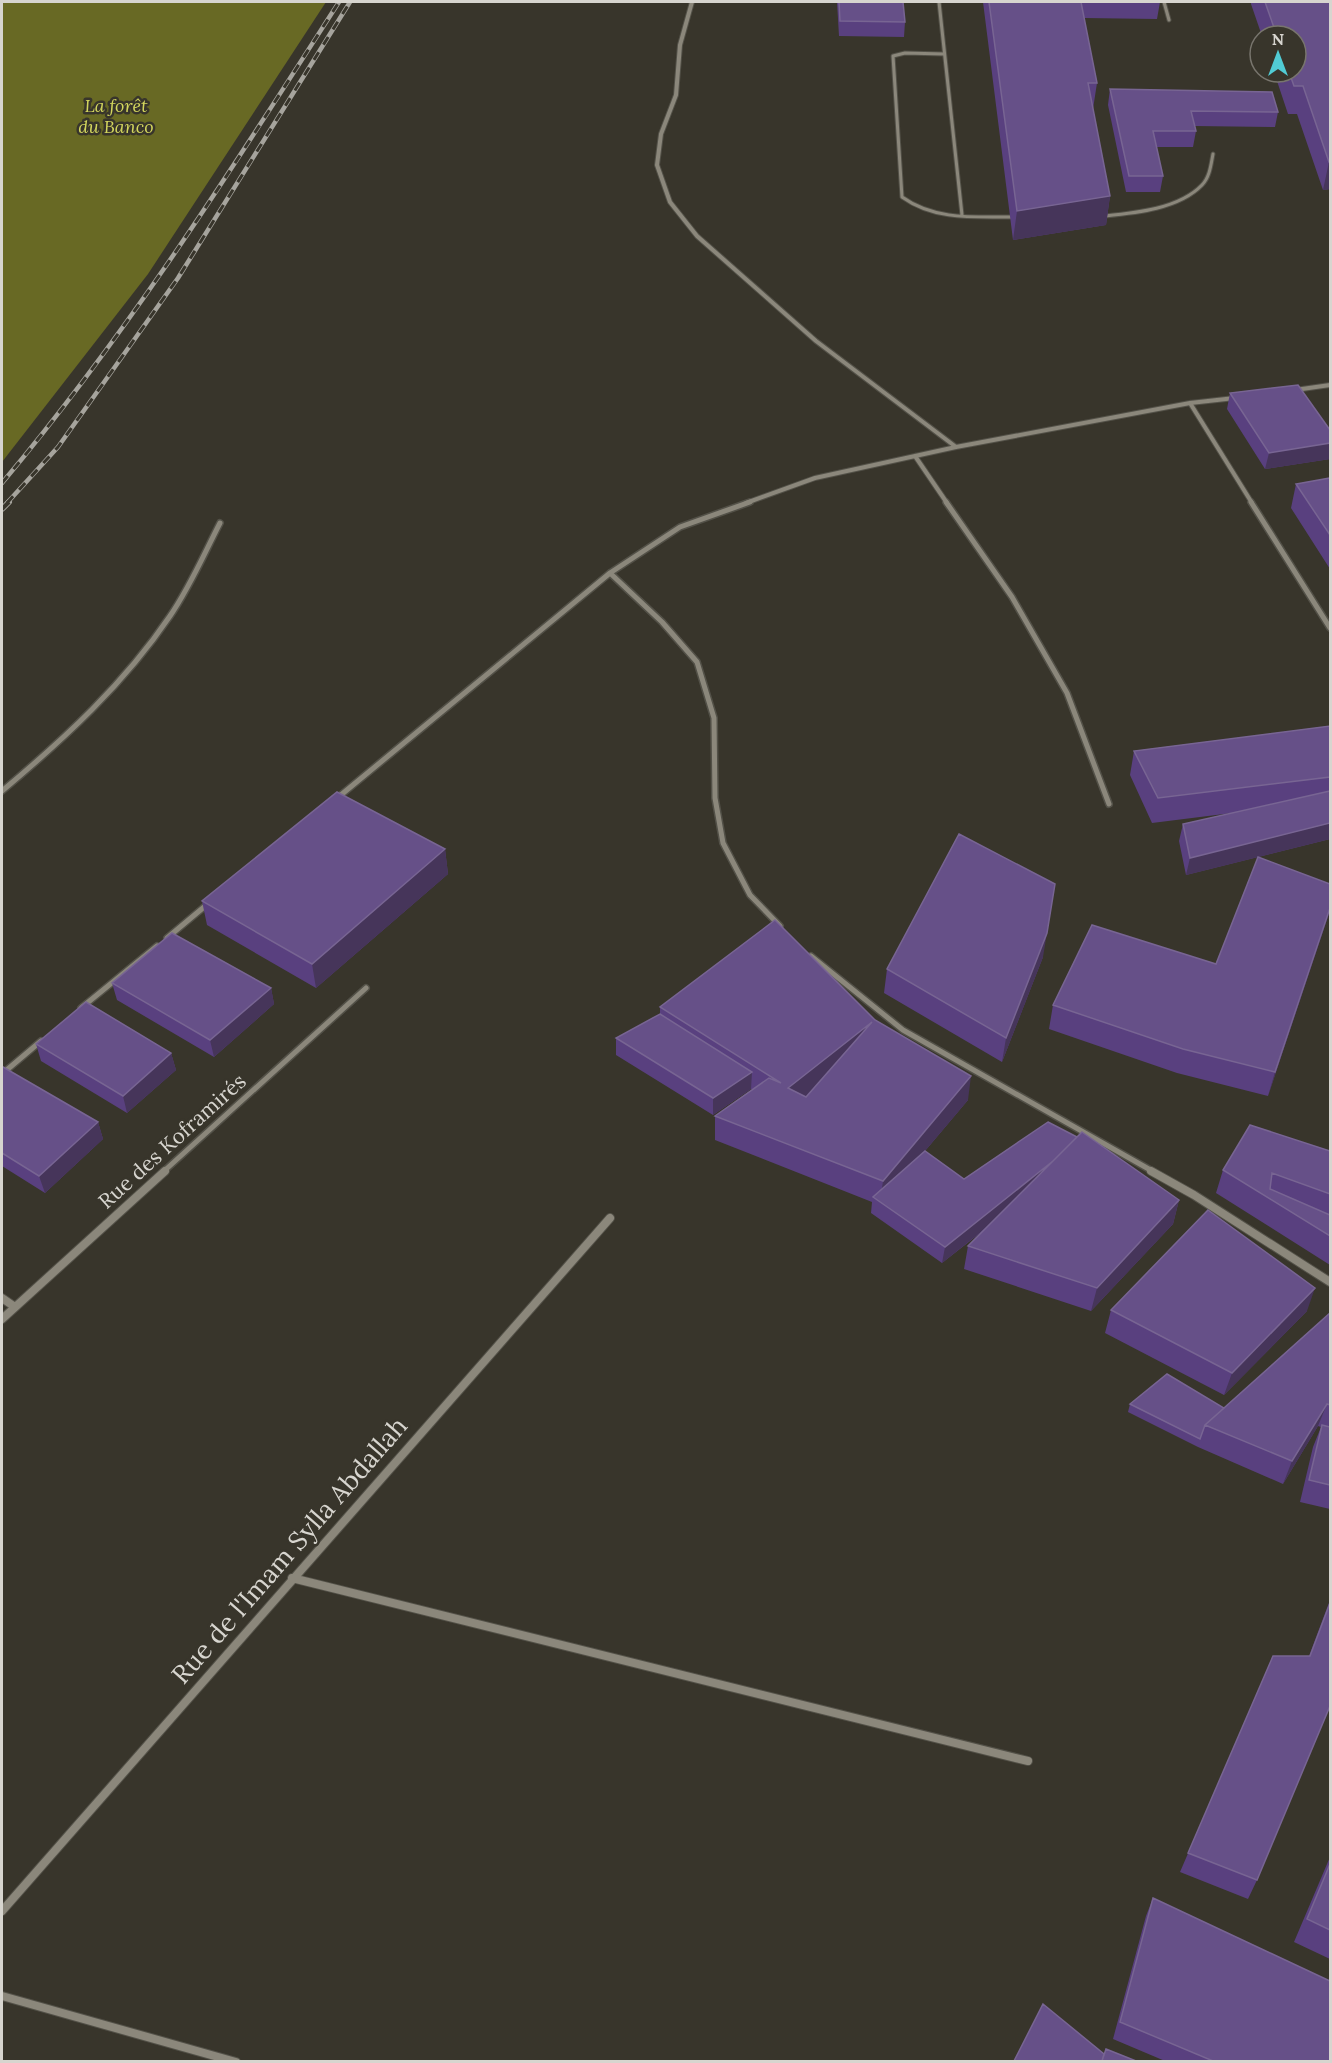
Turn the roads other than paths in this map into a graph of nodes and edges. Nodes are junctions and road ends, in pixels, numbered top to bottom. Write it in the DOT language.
graph roads {
  1 [pos="692,2"];
  2 [pos="939,2"];
  3 [pos="1164,2"];
  4 [pos="1169,20"];
  5 [pos="944,54"];
  6 [pos="1213,154"];
  7 [pos="962,215"];
  8 [pos="1104,216"];
  9 [pos="1011,217"];
  10 [pos="1330,385"];
  11 [pos="1284,391"];
  12 [pos="1237,397"];
  13 [pos="1190,404"];
  14 [pos="956,447"];
  15 [pos="915,456"];
  16 [pos="220,523"];
  17 [pos="610,573"];
  18 [pos="1330,628"];
  19 [pos="2,790"];
  20 [pos="333,801"];
  21 [pos="1109,804"];
  22 [pos="213,899"];
  23 [pos="782,927"];
  24 [pos="806,952"];
  25 [pos="366,988"];
  26 [pos="75,1013"];
  27 [pos="48,1036"];
  28 [pos="2,1074"];
  29 [pos="610,1218"];
  30 [pos="1330,1282"];
  31 [pos="2,1298"];
  32 [pos="15,1307"];
  33 [pos="2,1319"];
  34 [pos="292,1578"];
  35 [pos="1028,1761"];
  36 [pos="2,1911"];
  37 [pos="2,1996"];
  38 [pos="236,2061"];
  1 -- 14 [label="street"];
  2 -- 5 [label="lane"];
  3 -- 4 [label="lane"];
  5 -- 7 [label="lane"];
  5 -- 7 [label="lane"];
  6 -- 8 [label="lane"];
  7 -- 9 [label="lane"];
  10 -- 11 [label="street"];
  12 -- 13 [label="street"];
  13 -- 14 [label="street"];
  13 -- 18 [label="street"];
  14 -- 15 [label="street"];
  15 -- 17 [label="street"];
  15 -- 21 [label="street"];
  16 -- 19 [label="street"];
  17 -- 20 [label="street"];
  17 -- 23 [label="street"];
  22 -- 26 [label="street"];
  24 -- 30 [label="street"];
  25 -- 32 [label="street, Rue des Koframirés"];
  27 -- 28 [label="street"];
  29 -- 34 [label="street, Rue de l'Imam Sylla Abdallah"];
  31 -- 32 [label="street"];
  32 -- 33 [label="street, Rue des Koframirés"];
  34 -- 35 [label="street"];
  34 -- 36 [label="street, Rue de l'Imam Sylla Abdallah"];
  37 -- 38 [label="street"];
}
